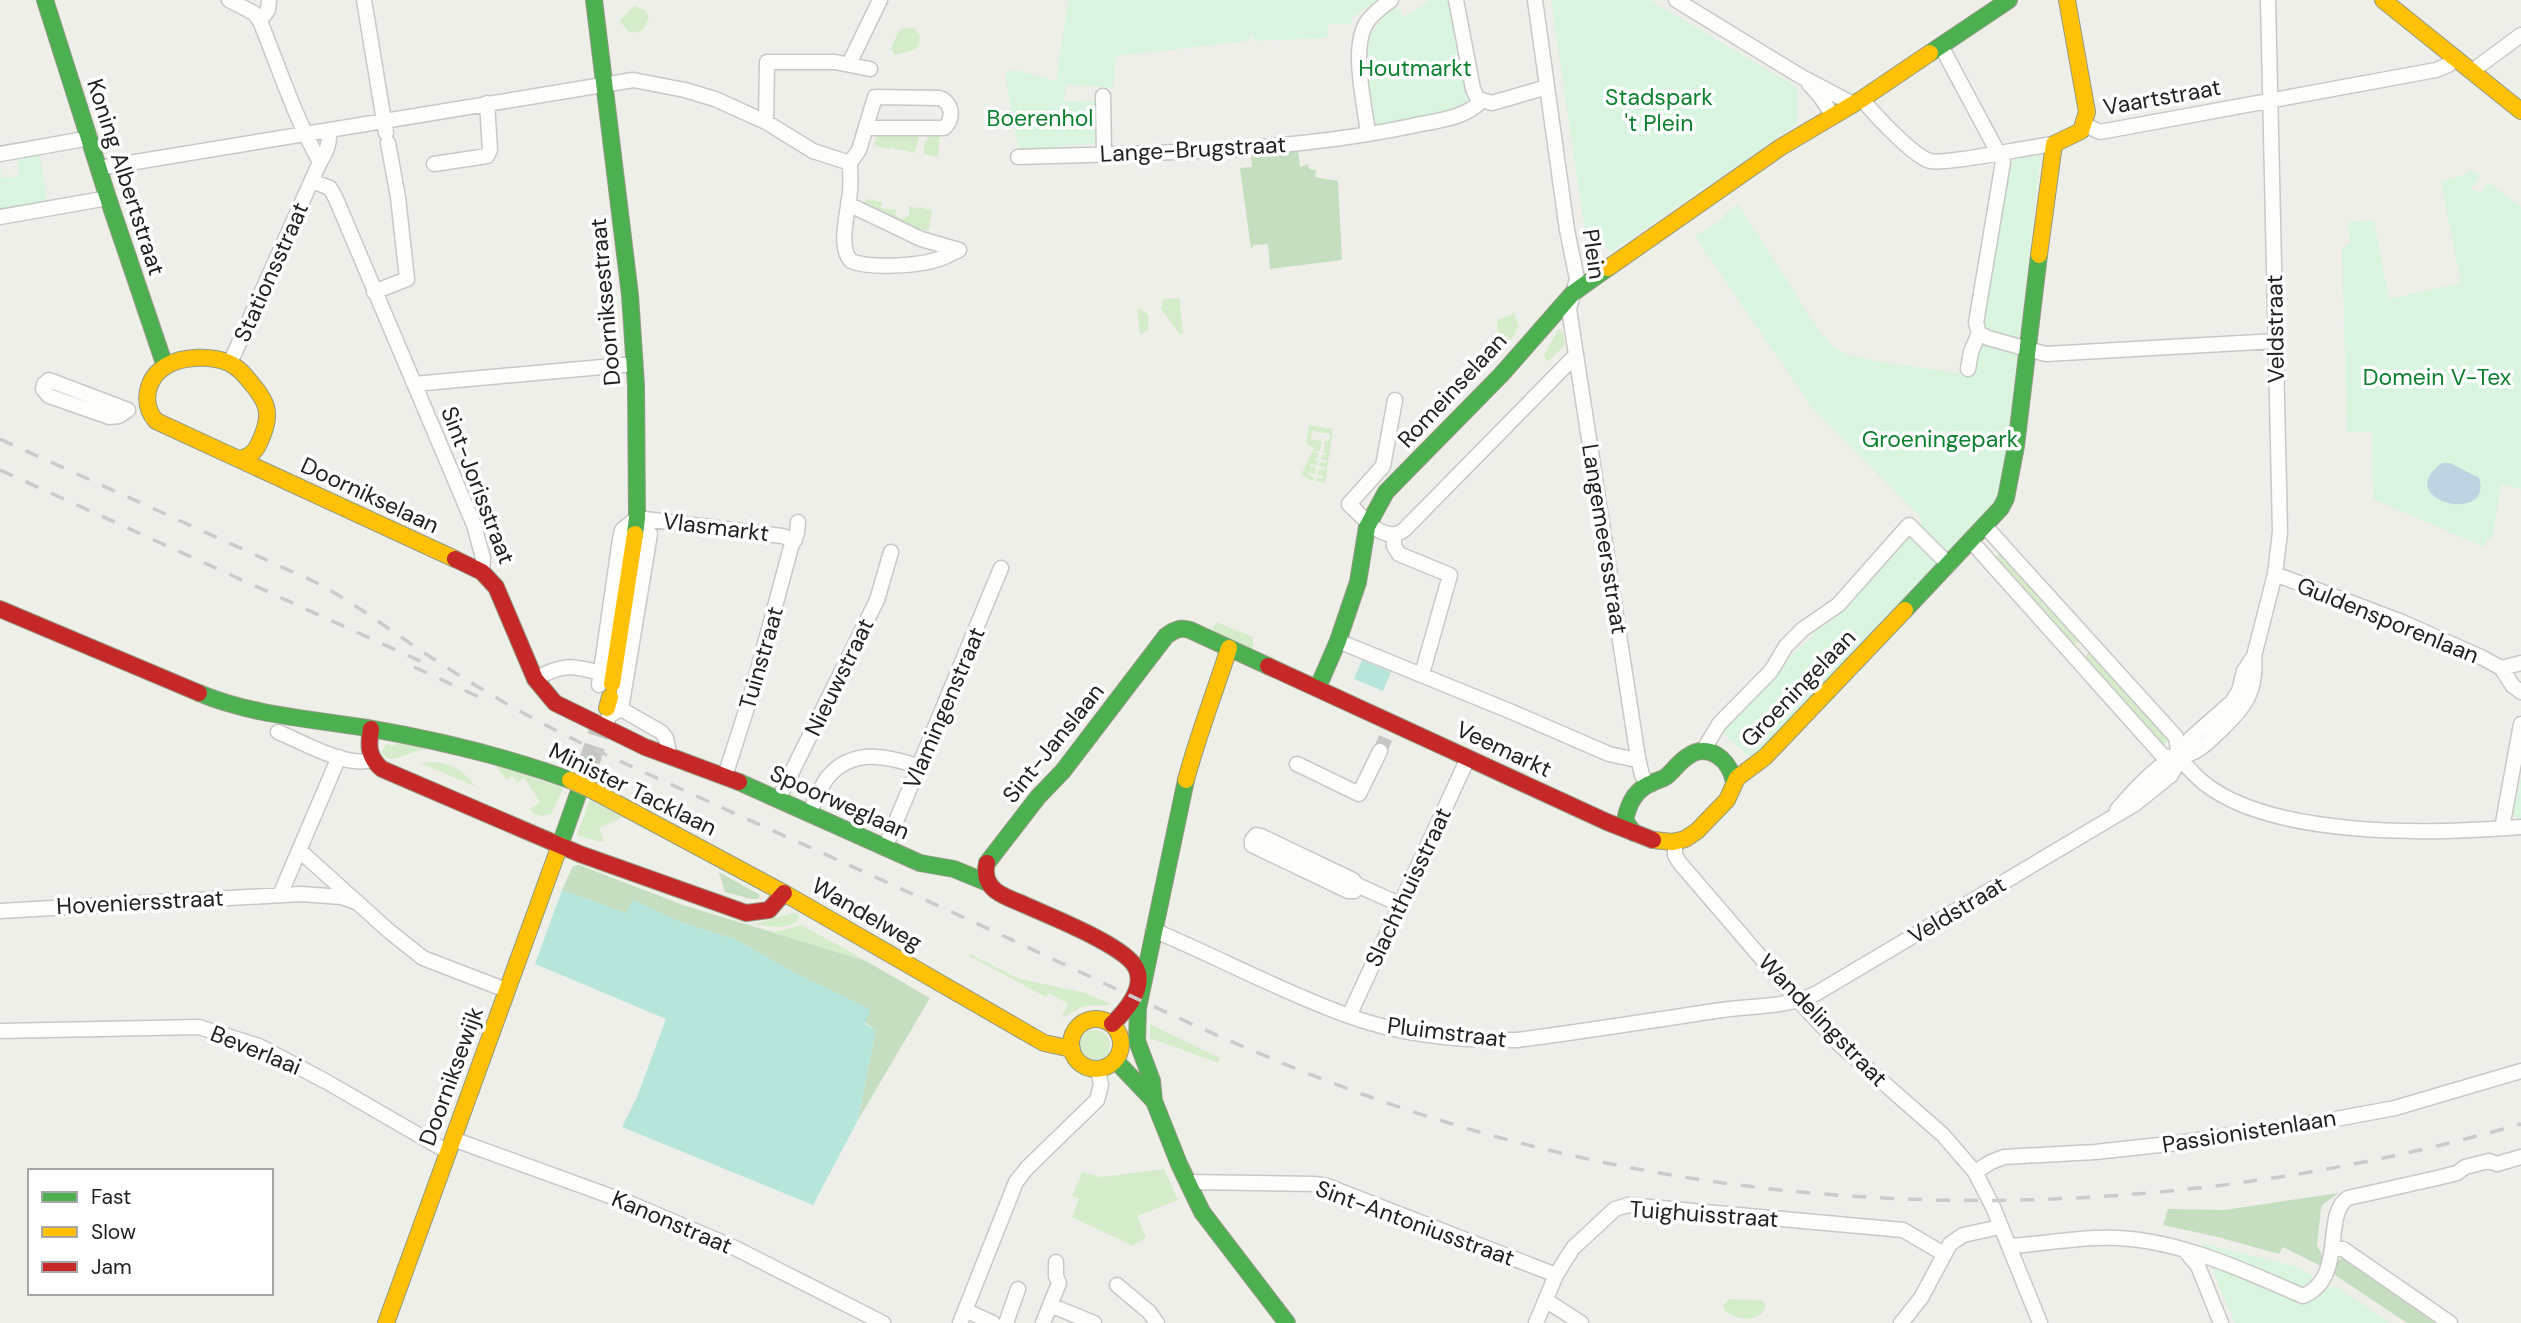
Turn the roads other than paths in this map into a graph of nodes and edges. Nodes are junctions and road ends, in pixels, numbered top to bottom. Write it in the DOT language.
graph roads {
  1 [pos="46,0"];
  2 [pos="229,0"];
  3 [pos="269,0"];
  4 [pos="364,0"];
  5 [pos="594,0"];
  6 [pos="880,0"];
  7 [pos="1391,0"];
  8 [pos="1456,0"];
  9 [pos="1535,0"];
  10 [pos="1676,0"];
  11 [pos="2009,0"];
  12 [pos="2067,0"];
  13 [pos="2269,0"];
  14 [pos="2383,0"];
  15 [pos="260,21"];
  16 [pos="2521,35"];
  17 [pos="1941,46"];
  18 [pos="2456,58"];
  19 [pos="849,64"];
  20 [pos="870,69"];
  21 [pos="2472,71"];
  22 [pos="1800,76"];
  23 [pos="605,84"];
  24 [pos="1547,87"];
  25 [pos="1104,96"];
  26 [pos="1481,101"];
  27 [pos="2270,101"];
  28 [pos="1857,102"];
  29 [pos="487,103"];
  30 [pos="2521,111"];
  31 [pos="1833,116"];
  32 [pos="766,122"];
  33 [pos="2085,125"];
  34 [pos="866,128"];
  35 [pos="329,130"];
  36 [pos="386,132"];
  37 [pos="304,134"];
  38 [pos="1368,134"];
  39 [pos="90,138"];
  40 [pos="2054,144"];
  41 [pos="1104,153"];
  42 [pos="0,154"];
  43 [pos="2001,154"];
  44 [pos="1018,157"];
  45 [pos="320,162"];
  46 [pos="850,163"];
  47 [pos="434,164"];
  48 [pos="99,168"];
  49 [pos="312,181"];
  50 [pos="108,198"];
  51 [pos="848,204"];
  52 [pos="0,216"];
  53 [pos="374,292"];
  54 [pos="1573,293"];
  55 [pos="1979,333"];
  56 [pos="2276,341"];
  57 [pos="2028,349"];
  58 [pos="1576,355"];
  59 [pos="230,363"];
  60 [pos="635,363"];
  61 [pos="165,366"];
  62 [pos="1968,369"];
  63 [pos="414,384"];
  64 [pos="1395,400"];
  65 [pos="146,408"];
  66 [pos="128,410"];
  67 [pos="239,459"];
  68 [pos="637,517"];
  69 [pos="798,522"];
  70 [pos="1369,522"];
  71 [pos="1985,526"];
  72 [pos="1394,535"];
  73 [pos="795,540"];
  74 [pos="1971,541"];
  75 [pos="891,552"];
  76 [pos="1949,565"];
  77 [pos="1001,568"];
  78 [pos="482,572"];
  79 [pos="2275,574"];
  80 [pos="0,609"];
  81 [pos="1167,636"];
  82 [pos="2090,640"];
  83 [pos="1338,641"];
  84 [pos="1230,648"];
  85 [pos="2074,656"];
  86 [pos="2521,663"];
  87 [pos="2501,668"];
  88 [pos="1422,674"];
  89 [pos="535,679"];
  90 [pos="1318,687"];
  91 [pos="2521,692"];
  92 [pos="609,695"];
  93 [pos="548,697"];
  94 [pos="2521,724"];
  95 [pos="371,729"];
  96 [pos="278,732"];
  97 [pos="1380,751"];
  98 [pos="1703,751"];
  99 [pos="339,757"];
  100 [pos="670,757"];
  101 [pos="1468,758"];
  102 [pos="1638,758"];
  103 [pos="2180,758"];
  104 [pos="371,760"];
  105 [pos="1297,764"];
  106 [pos="588,766"];
  107 [pos="920,766"];
  108 [pos="725,776"];
  109 [pos="1734,782"];
  110 [pos="1648,784"];
  111 [pos="779,798"];
  112 [pos="809,813"];
  113 [pos="2521,827"];
  114 [pos="2502,828"];
  115 [pos="1634,833"];
  116 [pos="1678,842"];
  117 [pos="559,845"];
  118 [pos="885,848"];
  119 [pos="299,850"];
  120 [pos="988,883"];
  121 [pos="1163,886"];
  122 [pos="1357,886"];
  123 [pos="784,894"];
  124 [pos="280,895"];
  125 [pos="358,903"];
  126 [pos="1399,904"];
  127 [pos="0,911"];
  128 [pos="1153,929"];
  129 [pos="1112,947"];
  130 [pos="506,990"];
  131 [pos="1800,1001"];
  132 [pos="1138,1008"];
  133 [pos="1349,1016"];
  134 [pos="1115,1028"];
  135 [pos="0,1031"];
  136 [pos="1072,1042"];
  137 [pos="1115,1060"];
  138 [pos="1098,1069"];
  139 [pos="2521,1071"];
  140 [pos="1154,1101"];
  141 [pos="450,1145"];
  142 [pos="2521,1157"];
  143 [pos="1975,1172"];
  144 [pos="1187,1182"];
  145 [pos="2000,1227"];
  146 [pos="2010,1246"];
  147 [pos="2333,1249"];
  148 [pos="2184,1250"];
  149 [pos="1944,1254"];
  150 [pos="1056,1262"];
  151 [pos="1556,1275"];
  152 [pos="1117,1285"];
  153 [pos="1018,1289"];
  154 [pos="1547,1301"];
  155 [pos="1050,1305"];
  156 [pos="963,1317"];
  157 [pos="1153,1317"];
  158 [pos="386,1323"];
  159 [pos="883,1323"];
  160 [pos="993,1323"];
  161 [pos="1006,1323"];
  162 [pos="1043,1323"];
  163 [pos="1094,1323"];
  164 [pos="1287,1323"];
  165 [pos="1536,1323"];
  166 [pos="1581,1323"];
  167 [pos="1901,1323"];
  168 [pos="2040,1323"];
  169 [pos="2221,1323"];
  170 [pos="2450,1323"];
  1 -- 39 [label="main road, Koning Albertstraat"];
  2 -- 15 [label="street"];
  3 -- 15 [label="street"];
  4 -- 36 [label="street"];
  5 -- 23 [label="main road, Doorniksestraat"];
  6 -- 19 [label="street"];
  7 -- 38 [label="street"];
  8 -- 26 [label="street"];
  9 -- 24 [label="street, Plein"];
  10 -- 22 [label="street"];
  11 -- 17 [label="main road, Plein"];
  12 -- 33 [label="main road"];
  13 -- 27 [label="street, Veldstraat"];
  14 -- 18 [label="main road"];
  15 -- 37 [label="street"];
  16 -- 21 [label="street"];
  17 -- 28 [label="main road, Plein"];
  17 -- 43 [label="street"];
  18 -- 21 [label="main road"];
  18 -- 27 [label="street, Vaartstraat"];
  19 -- 20 [label="street"];
  19 -- 32 [label="street"];
  21 -- 30 [label="main road"];
  22 -- 28 [label="street"];
  22 -- 31 [label="street"];
  23 -- 29 [label="street"];
  23 -- 32 [label="street"];
  23 -- 60 [label="main road, Doorniksestraat"];
  24 -- 26 [label="street"];
  24 -- 54 [label="street, Plein"];
  25 -- 41 [label="street"];
  26 -- 38 [label="street"];
  27 -- 33 [label="street, Vaartstraat"];
  27 -- 56 [label="street, Veldstraat"];
  28 -- 31 [label="main road, Plein"];
  28 -- 43 [label="street, Vaartstraat"];
  29 -- 36 [label="street"];
  29 -- 47 [label="street"];
  31 -- 54 [label="main road, Plein"];
  32 -- 46 [label="street"];
  33 -- 40 [label="main road, Vaartstraat"];
  34 -- 34 [label="street"];
  34 -- 46 [label="street"];
  35 -- 36 [label="street"];
  35 -- 37 [label="street"];
  35 -- 45 [label="street, Stationsstraat"];
  36 -- 53 [label="street"];
  37 -- 45 [label="street"];
  37 -- 48 [label="street"];
  38 -- 41 [label="street, Lange-Brugstraat"];
  39 -- 42 [label="street"];
  39 -- 48 [label="main road, Koning Albertstraat"];
  40 -- 43 [label="street, Vaartstraat"];
  40 -- 57 [label="main road, Groeningelaan"];
  41 -- 44 [label="street, Lange-Brugstraat"];
  43 -- 55 [label="street"];
  45 -- 49 [label="street, Stationsstraat"];
  46 -- 51 [label="street"];
  48 -- 50 [label="main road, Koning Albertstraat"];
  49 -- 53 [label="street, Sint-Jorisstraat"];
  49 -- 59 [label="street, Stationsstraat"];
  50 -- 52 [label="street"];
  50 -- 61 [label="main road, Koning Albertstraat"];
  51 -- 51 [label="street"];
  53 -- 63 [label="street, Sint-Jorisstraat"];
  54 -- 58 [label="street, Langemeersstraat"];
  54 -- 70 [label="main road, Romeinselaan"];
  55 -- 57 [label="street"];
  55 -- 62 [label="street"];
  56 -- 57 [label="street"];
  56 -- 79 [label="street, Veldstraat"];
  57 -- 71 [label="main road, Groeningelaan"];
  58 -- 72 [label="street"];
  58 -- 102 [label="street, Langemeersstraat"];
  59 -- 61 [label="main road"];
  59 -- 67 [label="main road"];
  60 -- 63 [label="street"];
  60 -- 68 [label="main road, Doorniksestraat"];
  61 -- 65 [label="main road"];
  63 -- 78 [label="street, Sint-Jorisstraat"];
  64 -- 70 [label="street"];
  65 -- 66 [label="street"];
  65 -- 67 [label="main road"];
  66 -- 66 [label="street"];
  67 -- 78 [label="main road, Doornikselaan"];
  68 -- 73 [label="street, Vlasmarkt"];
  68 -- 92 [label="main road, Doorniksestraat"];
  69 -- 73 [label="street, Tuinstraat"];
  70 -- 72 [label="street"];
  70 -- 83 [label="main road, Romeinselaan"];
  71 -- 74 [label="main road, Groeningelaan"];
  71 -- 82 [label="street"];
  72 -- 88 [label="street"];
  73 -- 108 [label="street, Tuinstraat"];
  74 -- 76 [label="main road, Groeningelaan"];
  74 -- 85 [label="street"];
  75 -- 111 [label="street, Nieuwstraat"];
  76 -- 98 [label="street, Groeningelaan"];
  76 -- 109 [label="main road, Groeningelaan"];
  77 -- 107 [label="street, Vlamingenstraat"];
  78 -- 89 [label="main road, Sint-Jorisstraat"];
  79 -- 87 [label="street, Guldensporenlaan"];
  79 -- 103 [label="street, Veldstraat"];
  80 -- 95 [label="main road, Minister Tacklaan"];
  81 -- 84 [label="main road, Veemarkt"];
  81 -- 120 [label="main road, Sint-Janslaan"];
  82 -- 85 [label="street"];
  82 -- 103 [label="street"];
  83 -- 88 [label="street, Veemarkt"];
  83 -- 90 [label="main road"];
  84 -- 90 [label="main road, Veemarkt"];
  84 -- 121 [label="main road"];
  85 -- 103 [label="street"];
  86 -- 87 [label="street, Guldensporenlaan"];
  87 -- 91 [label="street, Guldensporenlaan"];
  88 -- 102 [label="street, Veemarkt"];
  89 -- 92 [label="street"];
  89 -- 93 [label="main road, Sint-Jorisstraat"];
  90 -- 101 [label="main road, Veemarkt"];
  92 -- 100 [label="street"];
  93 -- 100 [label="main road, Spoorweglaan"];
  94 -- 114 [label="street"];
  95 -- 104 [label="main road"];
  95 -- 123 [label="main road, Minister Tacklaan, bridge"];
  96 -- 99 [label="street"];
  97 -- 105 [label="street"];
  98 -- 109 [label="main road"];
  98 -- 110 [label="main road, Groeningelaan"];
  99 -- 104 [label="street"];
  99 -- 119 [label="street"];
  100 -- 108 [label="main road, Spoorweglaan"];
  101 -- 115 [label="main road, Veemarkt"];
  101 -- 126 [label="street, Slachthuisstraat"];
  102 -- 110 [label="street, Langemeersstraat"];
  103 -- 114 [label="street"];
  103 -- 131 [label="street, Veldstraat"];
  104 -- 117 [label="main road"];
  106 -- 117 [label="main road"];
  107 -- 112 [label="street"];
  107 -- 118 [label="street, Vlamingenstraat"];
  108 -- 111 [label="main road, Spoorweglaan"];
  109 -- 116 [label="main road, Groeningelaan"];
  110 -- 115 [label="main road, Groeningelaan"];
  111 -- 112 [label="main road, Spoorweglaan"];
  112 -- 118 [label="main road, Spoorweglaan"];
  113 -- 114 [label="street"];
  115 -- 116 [label="main road, Veemarkt"];
  116 -- 131 [label="street, Wandelingstraat"];
  117 -- 123 [label="main road, Wandelweg"];
  117 -- 130 [label="main road, Doorniksewijk"];
  118 -- 120 [label="main road, Spoorweglaan"];
  119 -- 124 [label="street"];
  119 -- 125 [label="street, Hoveniersstraat"];
  120 -- 129 [label="main road, Spoorweglaan"];
  121 -- 128 [label="main road"];
  121 -- 129 [label="main road"];
  122 -- 122 [label="street"];
  122 -- 126 [label="street"];
  123 -- 136 [label="main road, Wandelweg"];
  124 -- 125 [label="street, Hoveniersstraat"];
  124 -- 127 [label="street, Hoveniersstraat"];
  125 -- 130 [label="street, Hoveniersstraat"];
  126 -- 133 [label="street, Slachthuisstraat"];
  128 -- 132 [label="main road"];
  128 -- 133 [label="street, Pluimstraat"];
  129 -- 134 [label="main road"];
  130 -- 141 [label="main road, Doorniksewijk"];
  131 -- 133 [label="street, Pluimstraat"];
  131 -- 143 [label="street, Wandelingstraat"];
  132 -- 134 [label="main road"];
  132 -- 140 [label="main road"];
  134 -- 136 [label="main road"];
  134 -- 137 [label="main road"];
  135 -- 141 [label="street, Beverlaai"];
  136 -- 138 [label="main road"];
  137 -- 138 [label="main road"];
  137 -- 140 [label="main road"];
  138 -- 156 [label="street"];
  139 -- 143 [label="street, Passionistenlaan"];
  140 -- 144 [label="main road"];
  141 -- 158 [label="main road, Doorniksewijk"];
  141 -- 159 [label="street, Kanonstraat"];
  142 -- 147 [label="street"];
  143 -- 145 [label="street, Wandelingstraat"];
  144 -- 151 [label="street, Sint-Antoniusstraat"];
  144 -- 164 [label="main road"];
  145 -- 146 [label="street, Wandelingstraat"];
  145 -- 149 [label="street"];
  146 -- 148 [label="street"];
  146 -- 168 [label="street, Wandelingstraat"];
  147 -- 148 [label="street"];
  147 -- 170 [label="street"];
  148 -- 169 [label="street"];
  149 -- 151 [label="street, Tuighuisstraat"];
  149 -- 167 [label="street"];
  150 -- 155 [label="street"];
  151 -- 154 [label="street, Tuighuisstraat"];
  152 -- 157 [label="street"];
  153 -- 161 [label="street"];
  154 -- 165 [label="street, Tuighuisstraat"];
  154 -- 166 [label="street"];
  155 -- 162 [label="street"];
  155 -- 163 [label="street"];
  156 -- 160 [label="street"];
}
